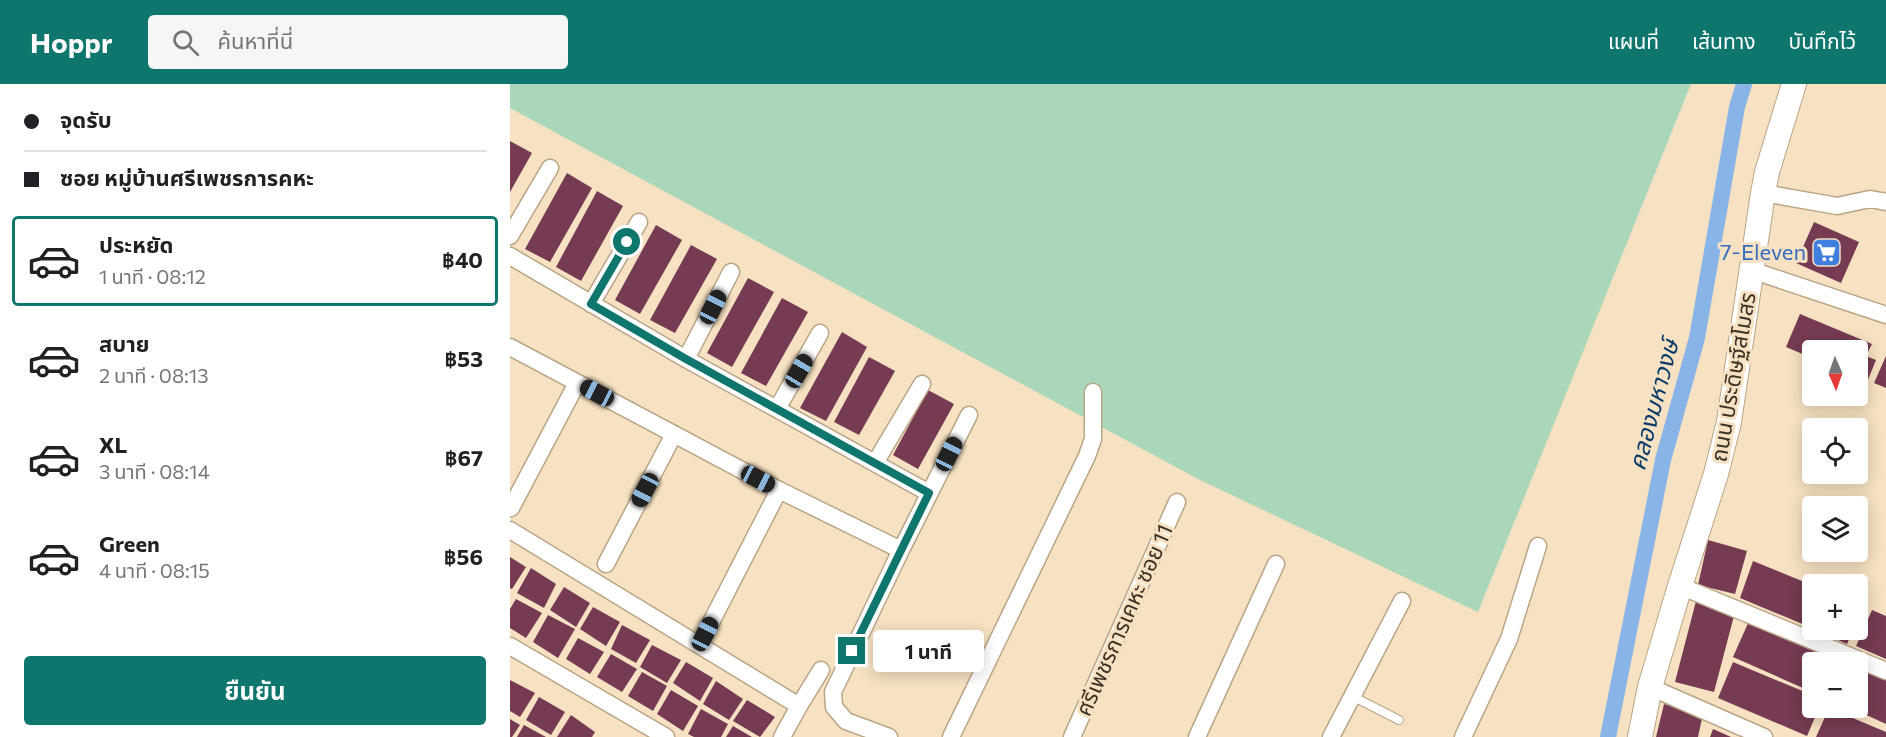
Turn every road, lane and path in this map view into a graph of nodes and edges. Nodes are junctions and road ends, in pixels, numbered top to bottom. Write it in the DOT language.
graph roads {
  1 [pos="1794,84"];
  2 [pos="550,168"];
  3 [pos="1763,193"];
  4 [pos="1886,202"];
  5 [pos="639,222"];
  6 [pos="510,236"];
  7 [pos="510,256"];
  8 [pos="1751,270"];
  9 [pos="731,272"];
  10 [pos="591,304"];
  11 [pos="1886,315"];
  12 [pos="820,333"];
  13 [pos="510,347"];
  14 [pos="686,359"];
  15 [pos="578,383"];
  16 [pos="922,384"];
  17 [pos="1093,392"];
  18 [pos="777,409"];
  19 [pos="969,415"];
  20 [pos="674,434"];
  21 [pos="875,463"];
  22 [pos="779,490"];
  23 [pos="929,493"];
  24 [pos="1177,502"];
  25 [pos="511,508"];
  26 [pos="510,530"];
  27 [pos="1538,546"];
  28 [pos="901,550"];
  29 [pos="606,564"];
  30 [pos="1276,564"];
  31 [pos="1680,586"];
  32 [pos="1402,601"];
  33 [pos="705,634"];
  34 [pos="510,646"];
  35 [pos="822,670"];
  36 [pos="1886,671"];
  37 [pos="1650,687"];
  38 [pos="1352,696"];
  39 [pos="799,706"];
  40 [pos="1399,720"];
  41 [pos="666,737"];
  42 [pos="782,737"];
  43 [pos="889,737"];
  44 [pos="951,737"];
  45 [pos="1072,737"];
  46 [pos="1197,737"];
  47 [pos="1331,737"];
  48 [pos="1463,737"];
  49 [pos="1640,737"];
  50 [pos="1764,737"];
  1 -- 3 [label="street, ถนน ประดิษฐ์สโมสร"];
  2 -- 6 [label="street"];
  3 -- 4 [label="street"];
  3 -- 8 [label="street, ถนน ประดิษฐ์สโมสร"];
  5 -- 10 [label="street"];
  7 -- 10 [label="street"];
  8 -- 11 [label="street"];
  8 -- 31 [label="street, ถนน ประดิษฐ์สโมสร"];
  9 -- 14 [label="street"];
  10 -- 14 [label="street"];
  12 -- 18 [label="street"];
  13 -- 15 [label="street"];
  14 -- 18 [label="street"];
  15 -- 20 [label="street"];
  15 -- 25 [label="street"];
  16 -- 21 [label="street"];
  17 -- 44 [label="street"];
  18 -- 21 [label="street"];
  19 -- 23 [label="street"];
  20 -- 22 [label="street"];
  20 -- 29 [label="street"];
  21 -- 23 [label="street"];
  22 -- 28 [label="street"];
  22 -- 33 [label="street"];
  23 -- 28 [label="street"];
  24 -- 45 [label="street, ศรีเพชรการเคหะ ซอย 11"];
  26 -- 39 [label="street"];
  27 -- 48 [label="street"];
  28 -- 43 [label="street"];
  30 -- 46 [label="street"];
  31 -- 36 [label="street"];
  31 -- 37 [label="street, ถนน ประดิษฐ์สโมสร"];
  32 -- 38 [label="street"];
  34 -- 41 [label="street"];
  35 -- 39 [label="street"];
  37 -- 49 [label="street, ถนน ประดิษฐ์สโมสร"];
  37 -- 50 [label="street"];
  38 -- 40 [label="lane"];
  38 -- 47 [label="street"];
  39 -- 42 [label="street"];
}
